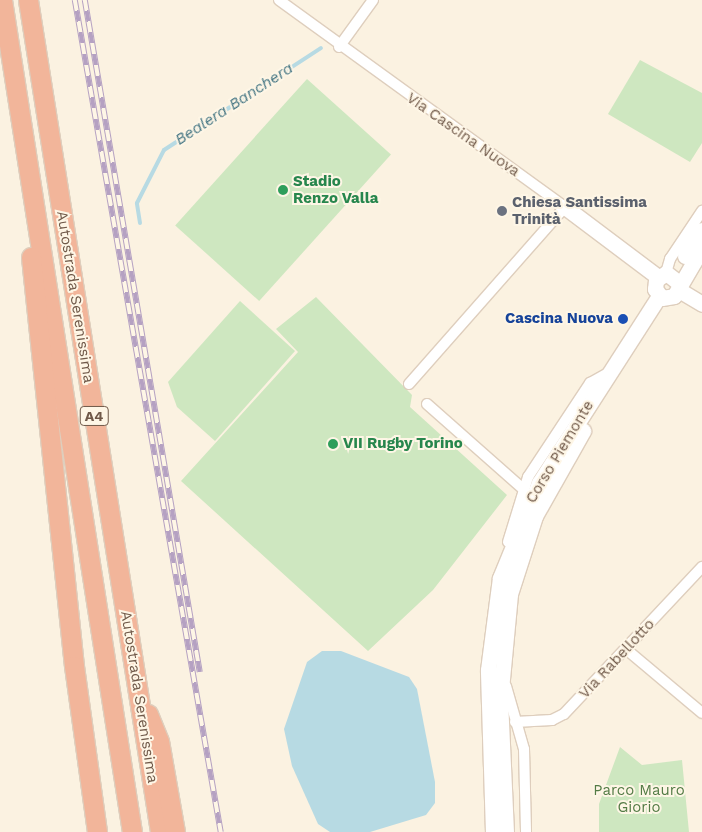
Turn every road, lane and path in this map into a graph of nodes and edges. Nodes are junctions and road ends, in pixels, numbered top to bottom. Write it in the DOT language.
graph roads {
  1 [pos="28,0"];
  2 [pos="279,0"];
  3 [pos="373,0"];
  4 [pos="4,9"];
  5 [pos="339,47"];
  6 [pos="565,207"];
  7 [pos="702,211"];
  8 [pos="702,230"];
  9 [pos="702,248"];
  10 [pos="669,285"];
  11 [pos="702,304"];
  12 [pos="610,372"];
  13 [pos="410,384"];
  14 [pos="427,404"];
  15 [pos="523,488"];
  16 [pos="702,567"];
  17 [pos="500,578"];
  18 [pos="627,650"];
  19 [pos="502,662"];
  20 [pos="137,686"];
  21 [pos="702,713"];
  22 [pos="516,722"];
  23 [pos="97,832"];
  24 [pos="132,832"];
  25 [pos="160,832"];
  26 [pos="175,832"];
  27 [pos="493,832"];
  28 [pos="506,832"];
  29 [pos="526,832"];
  1 -- 20 [label="highway, Autostrada Serenissima / A4"];
  2 -- 5 [label="street, Via Cascina Nuova"];
  3 -- 5 [label="street"];
  4 -- 23 [label="highway"];
  4 -- 24 [label="highway, Autostrada Serenissima / A4"];
  5 -- 6 [label="street, Via Cascina Nuova"];
  6 -- 10 [label="main road, Via Cascina Nuova"];
  6 -- 13 [label="street"];
  7 -- 10 [label="street"];
  8 -- 10 [label="main road"];
  9 -- 10 [label="main road"];
  10 -- 11 [label="main road, Via Cascina Nuova"];
  10 -- 12 [label="main road, Corso Piemonte"];
  10 -- 19 [label="main road, Corso Piemonte"];
  12 -- 15 [label="street"];
  12 -- 17 [label="main road, Corso Piemonte"];
  14 -- 15 [label="street"];
  15 -- 17 [label="street"];
  16 -- 18 [label="street, Via Rabellotto"];
  17 -- 27 [label="main road, Corso Piemonte"];
  18 -- 21 [label="street"];
  18 -- 22 [label="street, Via Rabellotto"];
  19 -- 22 [label="street, Corso Piemonte"];
  19 -- 28 [label="main road, Corso Piemonte"];
  20 -- 25 [label="highway, Autostrada Serenissima / A4"];
  20 -- 26 [label="highway"];
  22 -- 29 [label="street, Corso Piemonte"];
}
